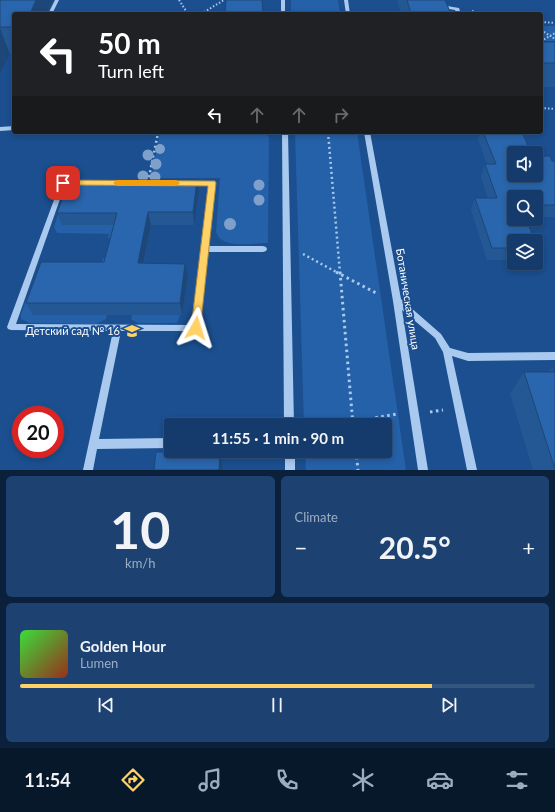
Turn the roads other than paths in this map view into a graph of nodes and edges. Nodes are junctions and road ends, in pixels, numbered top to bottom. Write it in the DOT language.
graph roads {
  1 [pos="57,0"];
  2 [pos="283,0"];
  3 [pos="346,0"];
  4 [pos="436,0"];
  5 [pos="51,12"];
  6 [pos="283,12"];
  7 [pos="348,12"];
  8 [pos="458,12"];
  9 [pos="12,128"];
  10 [pos="0,129"];
  11 [pos="285,134"];
  12 [pos="367,134"];
  13 [pos="86,183"];
  14 [pos="184,183"];
  15 [pos="205,248"];
  16 [pos="263,249"];
  17 [pos="397,301"];
  18 [pos="118,328"];
  19 [pos="447,351"];
  20 [pos="555,356"];
  21 [pos="289,418"];
  22 [pos="164,442"];
  23 [pos="93,444"];
  24 [pos="290,458"];
  25 [pos="88,470"];
  26 [pos="290,470"];
  27 [pos="422,470"];
  28 [pos="472,470"];
  1 -- 5 [label="street"];
  2 -- 6 [label="street"];
  3 -- 7 [label="street"];
  4 -- 8 [label="street"];
  9 -- 10 [label="street"];
  11 -- 21 [label="street"];
  12 -- 17 [label="street, Ботаническая улица"];
  13 -- 18 [label="street"];
  14 -- 15 [label="street"];
  15 -- 16 [label="street"];
  15 -- 18 [label="street"];
  17 -- 19 [label="street"];
  17 -- 27 [label="street, Ботаническая улица"];
  18 -- 23 [label="street"];
  19 -- 20 [label="street"];
  19 -- 28 [label="street"];
  22 -- 23 [label="street"];
  23 -- 25 [label="street"];
  24 -- 26 [label="street"];
}
